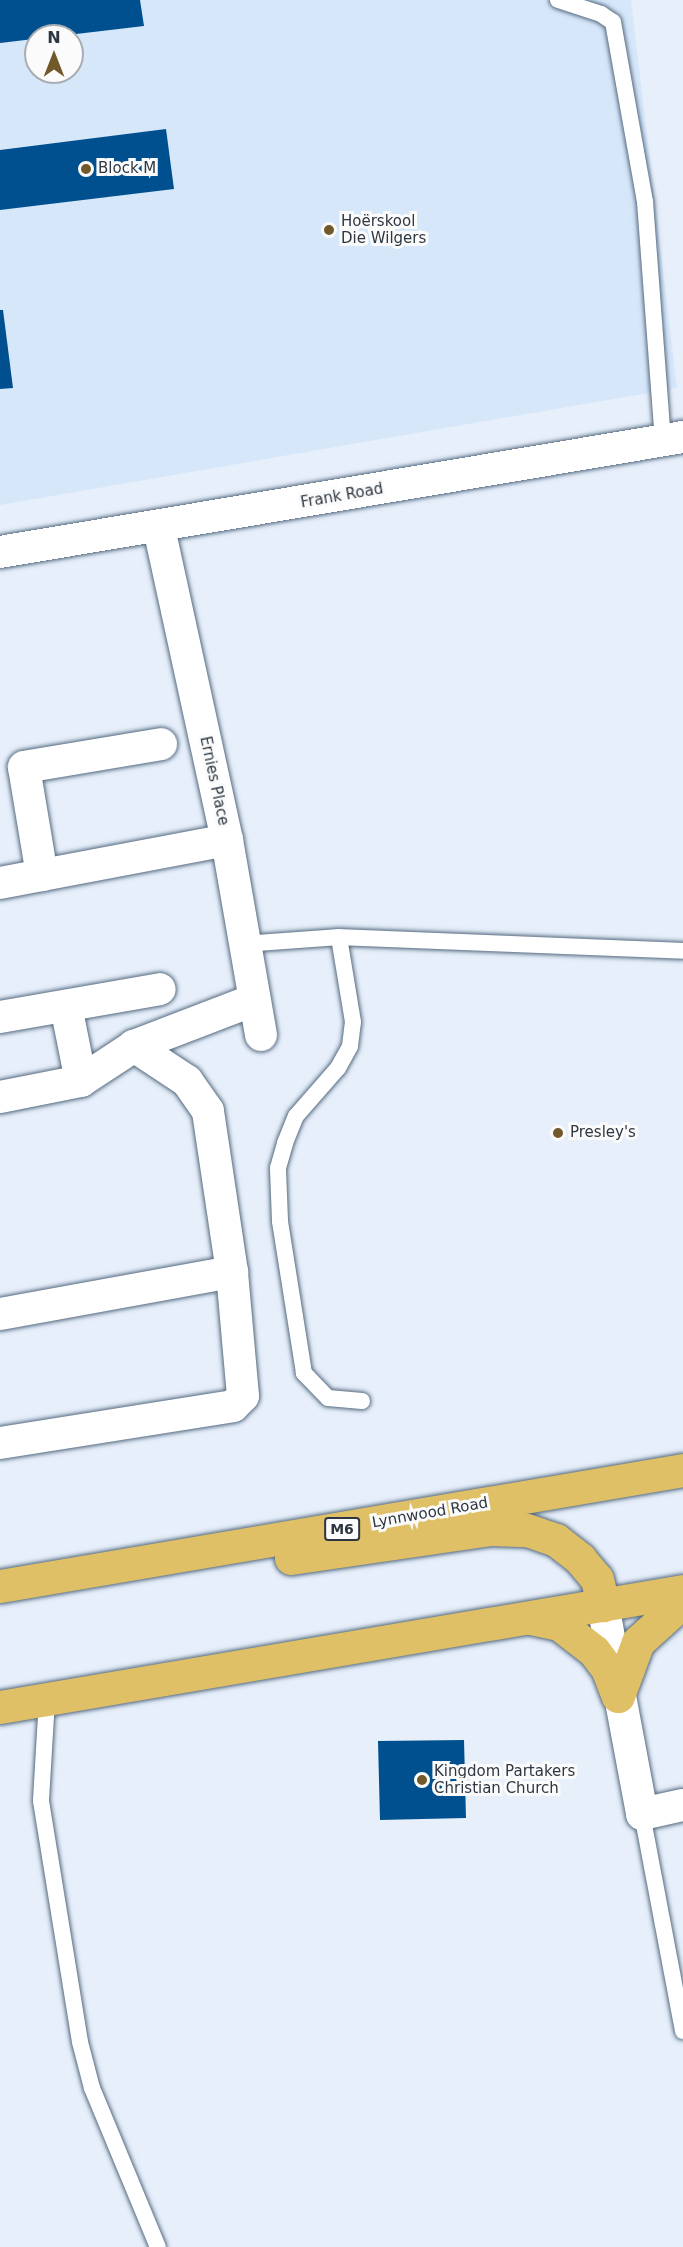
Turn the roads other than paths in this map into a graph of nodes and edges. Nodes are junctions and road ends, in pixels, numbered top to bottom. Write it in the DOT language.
graph roads {
  1 [pos="558,0"];
  2 [pos="673,438"];
  3 [pos="159,528"];
  4 [pos="0,552"];
  5 [pos="161,744"];
  6 [pos="12,769"];
  7 [pos="227,840"];
  8 [pos="42,875"];
  9 [pos="0,883"];
  10 [pos="339,937"];
  11 [pos="244,944"];
  12 [pos="683,951"];
  13 [pos="160,989"];
  14 [pos="254,1000"];
  15 [pos="66,1006"];
  16 [pos="0,1017"];
  17 [pos="261,1035"];
  18 [pos="134,1046"];
  19 [pos="81,1081"];
  20 [pos="0,1097"];
  21 [pos="232,1272"];
  22 [pos="0,1314"];
  23 [pos="362,1401"];
  24 [pos="0,1443"];
  25 [pos="683,1470"];
  26 [pos="83,1573"];
  27 [pos="0,1586"];
  28 [pos="683,1591"];
  29 [pos="683,1601"];
  30 [pos="603,1605"];
  31 [pos="523,1616"];
  32 [pos="618,1696"];
  33 [pos="47,1699"];
  34 [pos="0,1707"];
  35 [pos="683,1805"];
  36 [pos="642,1814"];
  37 [pos="683,2031"];
  38 [pos="158,2247"];
  1 -- 2 [label="lane"];
  2 -- 3 [label="street, Frank Road"];
  3 -- 4 [label="street, Frank Road"];
  3 -- 7 [label="street, Ernies Place"];
  5 -- 6 [label="street"];
  6 -- 8 [label="street"];
  7 -- 8 [label="street"];
  7 -- 11 [label="street, Ernies Place"];
  8 -- 9 [label="street"];
  10 -- 11 [label="lane"];
  10 -- 12 [label="lane"];
  10 -- 23 [label="lane"];
  11 -- 14 [label="street, Ernies Place"];
  13 -- 15 [label="street"];
  14 -- 17 [label="street, Ernies Place"];
  14 -- 18 [label="street"];
  15 -- 16 [label="street"];
  15 -- 19 [label="street"];
  18 -- 19 [label="street"];
  18 -- 21 [label="street"];
  19 -- 20 [label="street"];
  21 -- 22 [label="street"];
  21 -- 24 [label="street"];
  25 -- 26 [label="main road, Lynnwood Road / M6"];
  26 -- 27 [label="main road, Lynnwood Road / M6"];
  26 -- 30 [label="main road"];
  28 -- 30 [label="main road"];
  29 -- 32 [label="main road"];
  30 -- 31 [label="main road"];
  30 -- 32 [label="street"];
  31 -- 32 [label="main road"];
  31 -- 33 [label="main road"];
  32 -- 36 [label="street"];
  33 -- 34 [label="main road"];
  33 -- 38 [label="lane"];
  35 -- 36 [label="street"];
  36 -- 37 [label="lane"];
}
